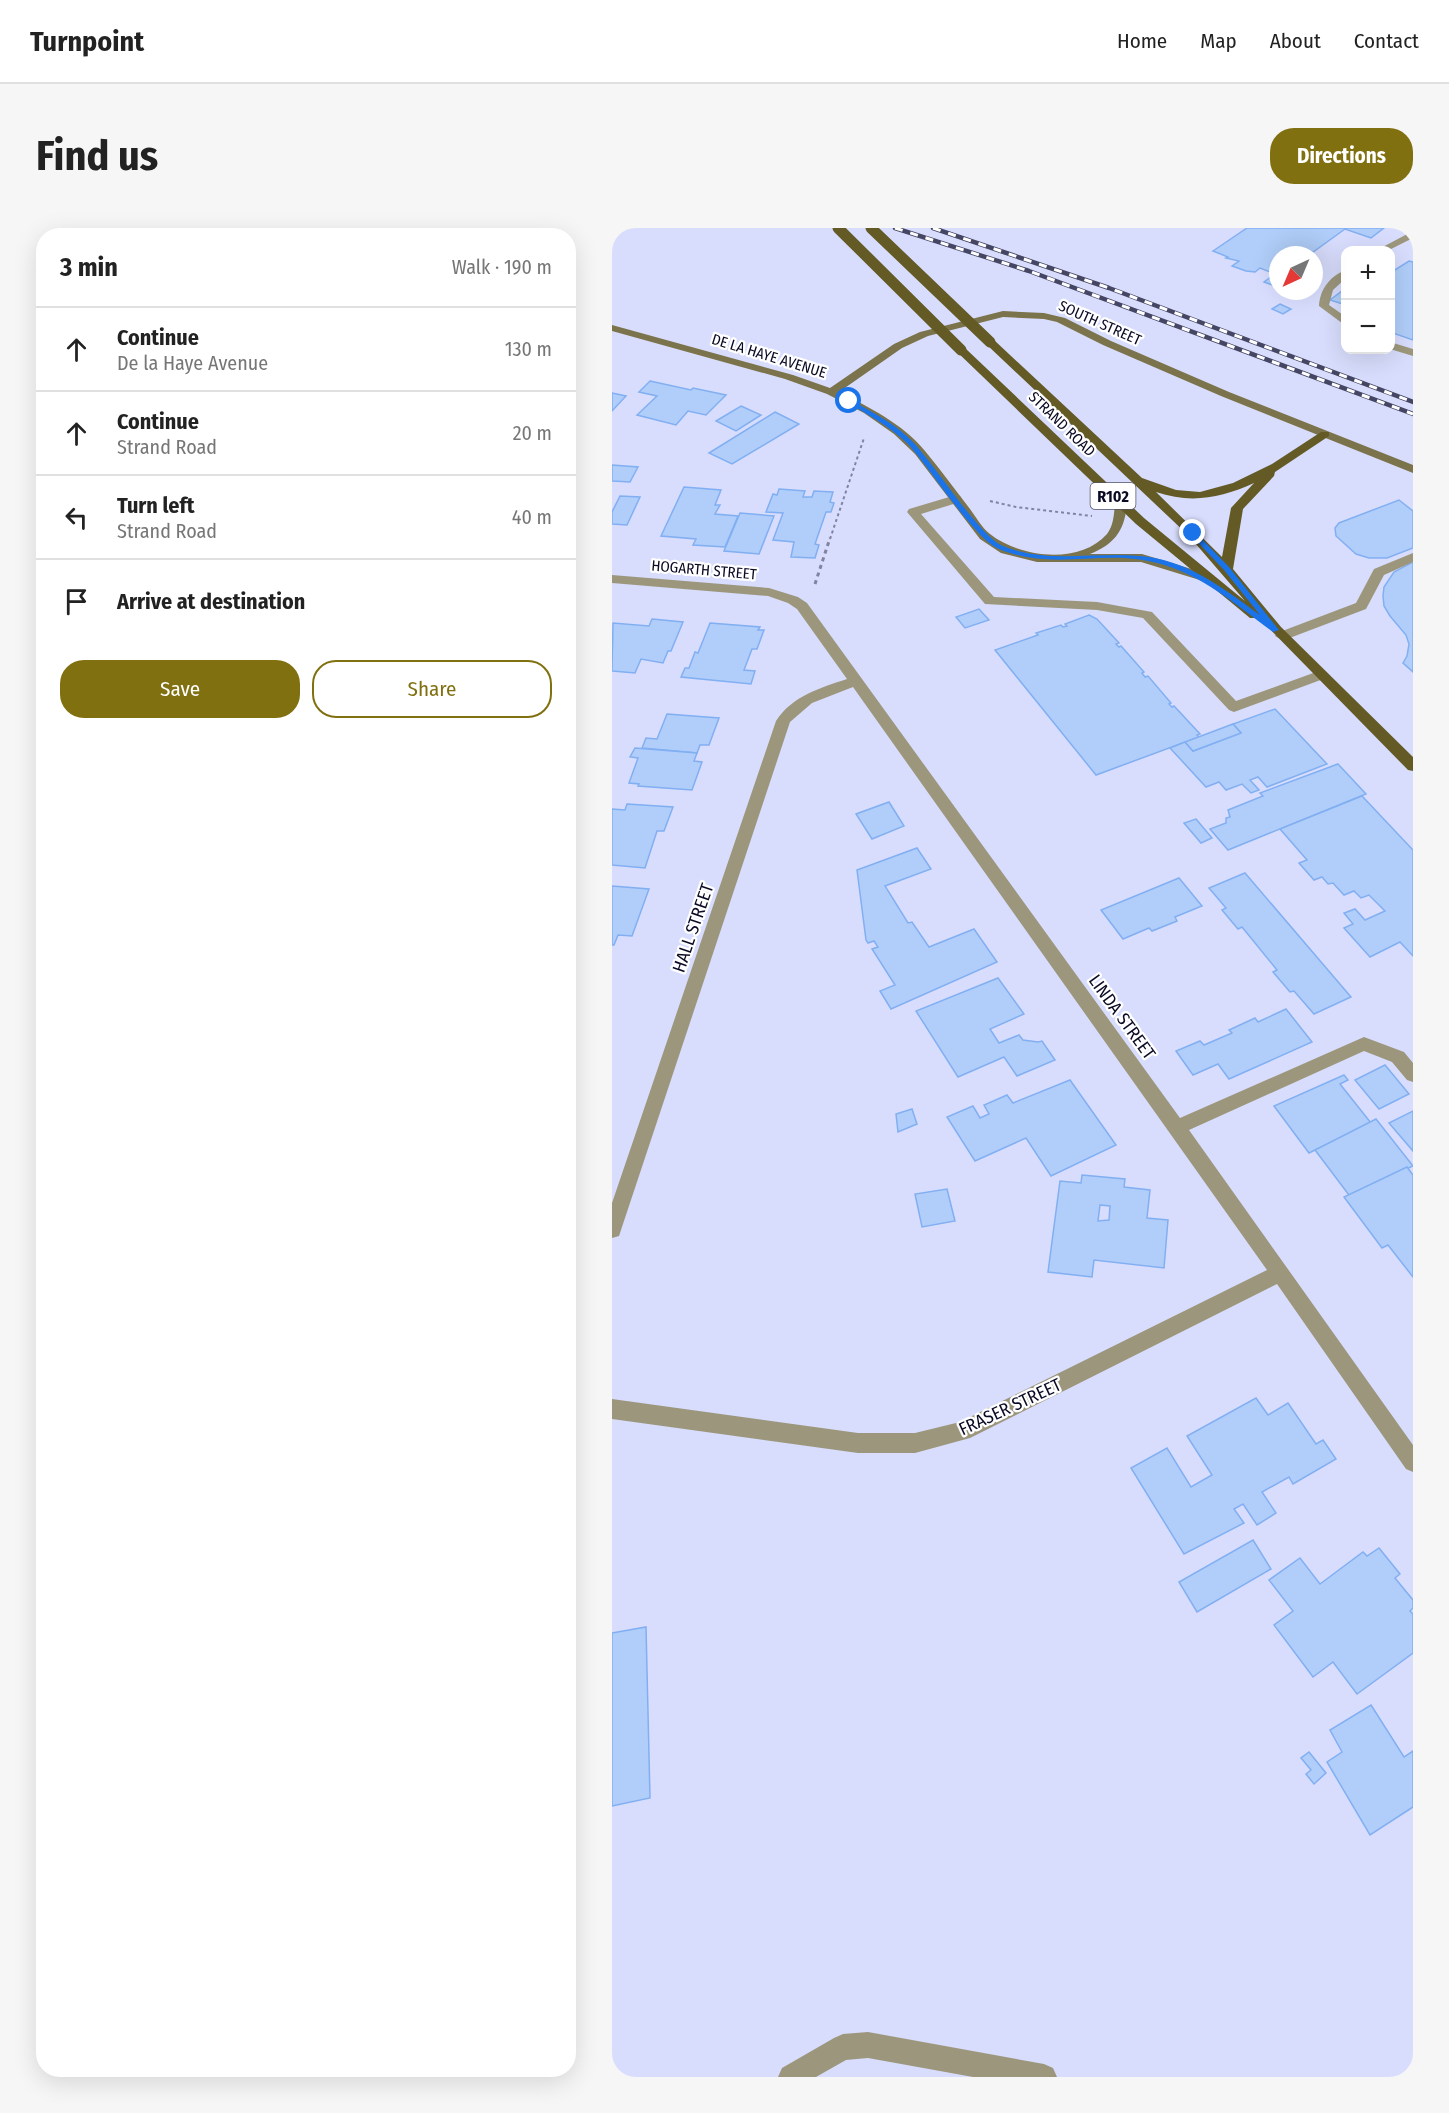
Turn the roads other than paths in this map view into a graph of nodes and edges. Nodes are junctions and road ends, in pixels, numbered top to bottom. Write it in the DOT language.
graph roads {
  1 [pos="838,228"];
  2 [pos="871,228"];
  3 [pos="1413,234"];
  4 [pos="1390,246"];
  5 [pos="1341,276"];
  6 [pos="1341,319"];
  7 [pos="612,328"];
  8 [pos="1395,347"];
  9 [pos="1413,353"];
  10 [pos="831,392"];
  11 [pos="1325,434"];
  12 [pos="1413,469"];
  13 [pos="1273,470"];
  14 [pos="1138,481"];
  15 [pos="956,500"];
  16 [pos="1121,503"];
  17 [pos="1069,557"];
  18 [pos="1413,558"];
  19 [pos="1226,569"];
  20 [pos="1203,577"];
  21 [pos="612,579"];
  22 [pos="793,600"];
  23 [pos="1279,633"];
  24 [pos="1321,675"];
  25 [pos="856,681"];
  26 [pos="1413,766"];
  27 [pos="1413,1075"];
  28 [pos="1177,1127"];
  29 [pos="612,1230"];
  30 [pos="1279,1274"];
  31 [pos="612,1409"];
  32 [pos="1413,1462"];
  33 [pos="791,2077"];
  34 [pos="1044,2077"];
  1 -- 16 [label="main road, STRAND ROAD / R102, bridge"];
  2 -- 14 [label="main road, STRAND ROAD / R102, bridge"];
  3 -- 4 [label="street"];
  5 -- 6 [label="street"];
  7 -- 10 [label="street, DE LA HAYE AVENUE"];
  8 -- 9 [label="street"];
  10 -- 11 [label="street, SOUTH STREET"];
  10 -- 15 [label="street, DE LA HAYE AVENUE"];
  11 -- 12 [label="street, SOUTH STREET"];
  11 -- 13 [label="main road"];
  13 -- 14 [label="main road"];
  13 -- 19 [label="main road"];
  14 -- 19 [label="main road, STRAND ROAD / R102"];
  15 -- 17 [label="street, DE LA HAYE AVENUE"];
  15 -- 24 [label="street"];
  16 -- 17 [label="street, DE LA HAYE AVENUE"];
  16 -- 20 [label="main road, STRAND ROAD / R102"];
  17 -- 20 [label="street, DE LA HAYE AVENUE"];
  18 -- 23 [label="street"];
  19 -- 23 [label="main road, STRAND ROAD / R102"];
  20 -- 23 [label="main road, STRAND ROAD / R102"];
  21 -- 22 [label="street, HOGARTH STREET"];
  22 -- 25 [label="street, LINDA STREET"];
  23 -- 24 [label="main road, STRAND ROAD / R102"];
  24 -- 26 [label="main road, STRAND ROAD / R102"];
  25 -- 28 [label="street, LINDA STREET"];
  25 -- 29 [label="street, HALL STREET"];
  27 -- 28 [label="street"];
  28 -- 30 [label="street, LINDA STREET"];
  30 -- 31 [label="street, FRASER STREET"];
  30 -- 32 [label="street, LINDA STREET"];
  33 -- 34 [label="street"];
}
